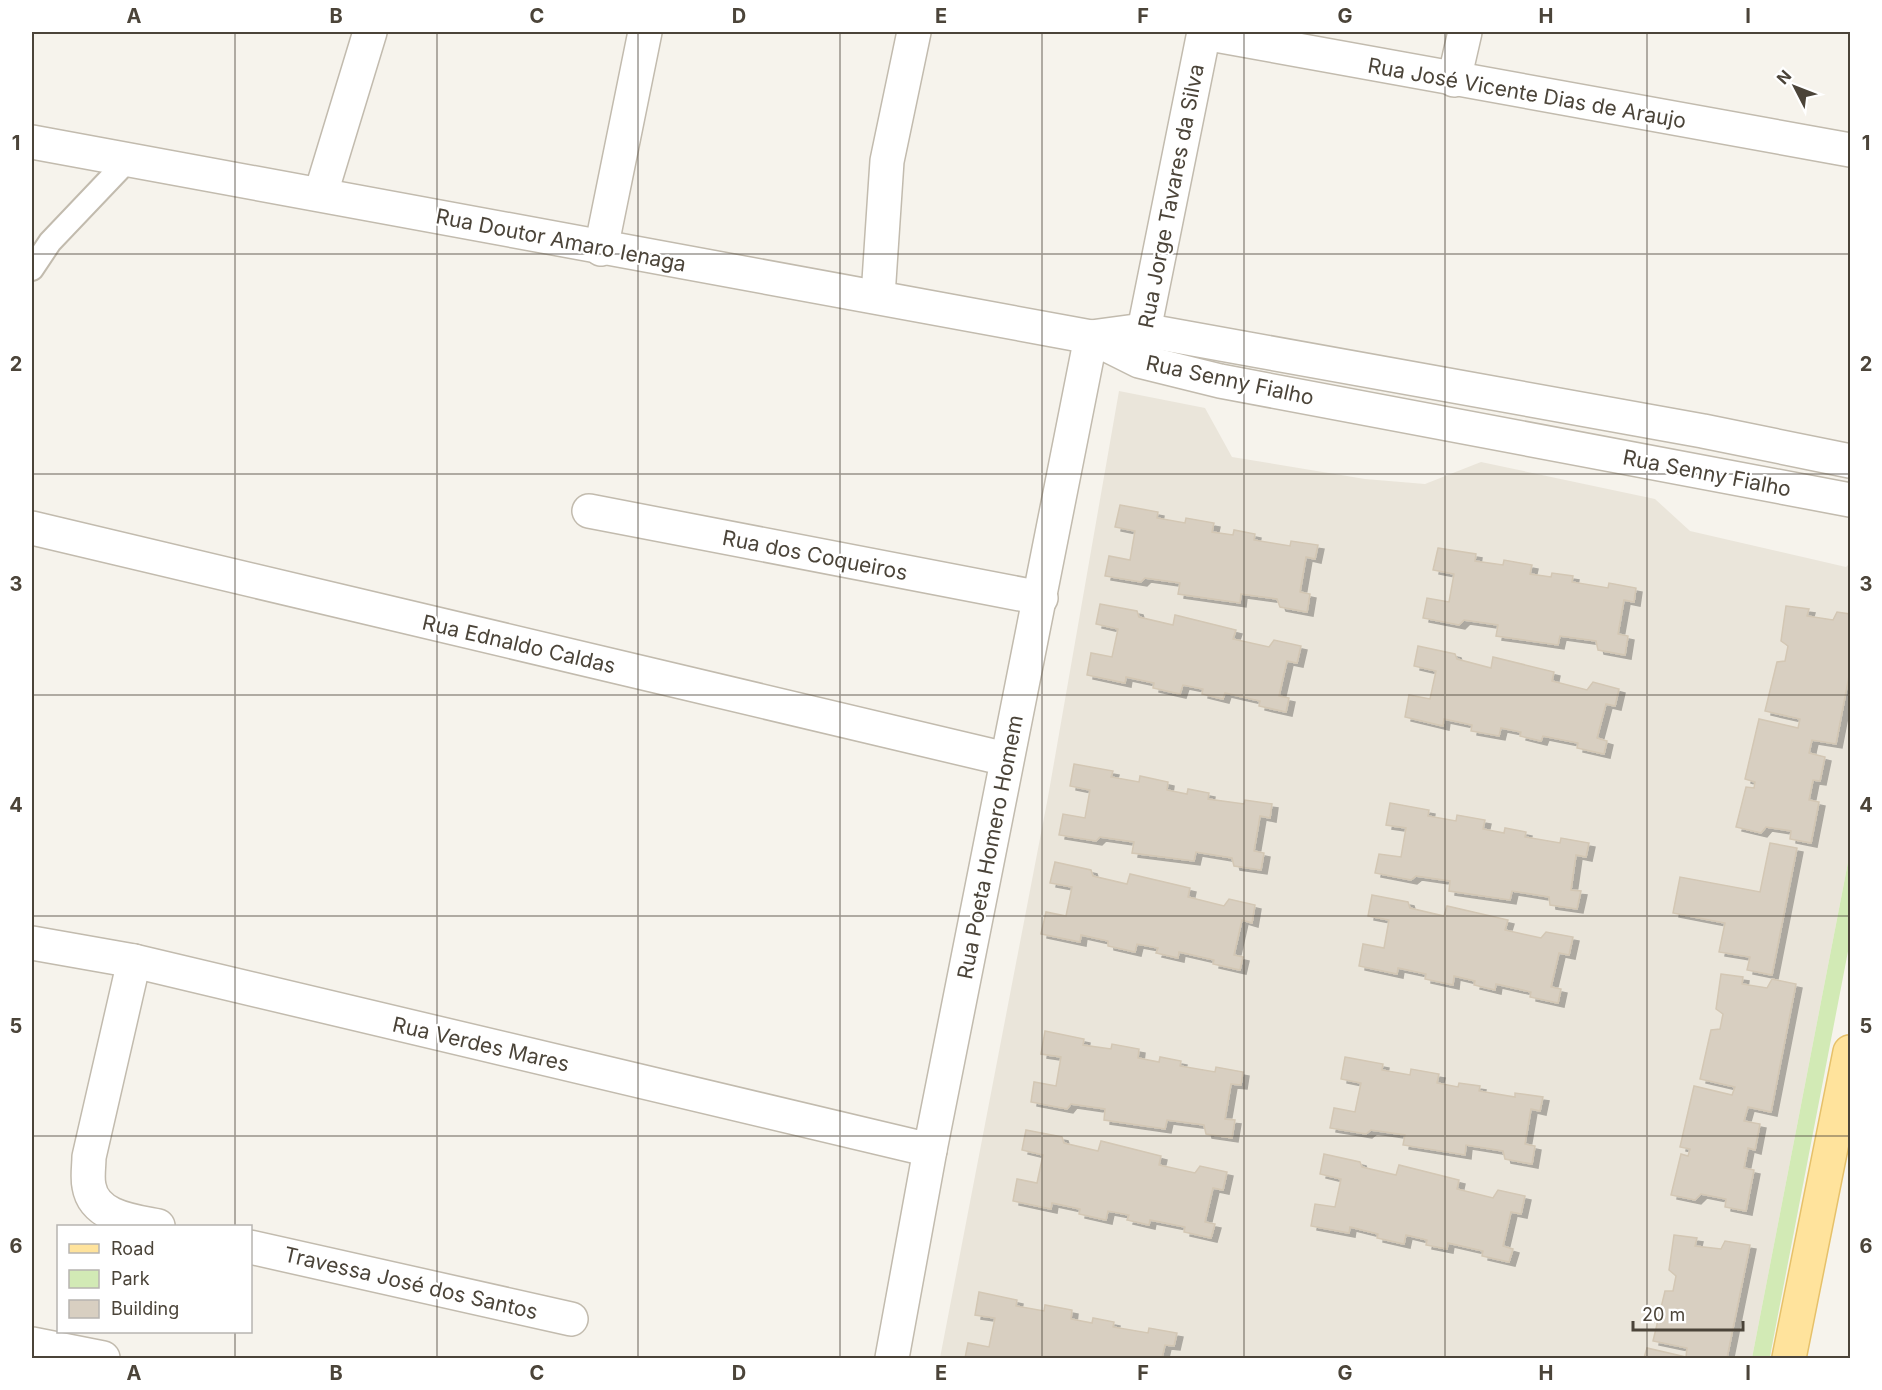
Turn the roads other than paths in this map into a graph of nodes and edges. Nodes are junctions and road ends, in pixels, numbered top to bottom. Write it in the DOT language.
graph roads {
  1 [pos="370,32"];
  2 [pos="645,32"];
  3 [pos="914,32"];
  4 [pos="1204,32"];
  5 [pos="1465,32"];
  6 [pos="1454,80"];
  7 [pos="32,142"];
  8 [pos="1851,150"];
  9 [pos="129,159"];
  10 [pos="321,194"];
  11 [pos="601,249"];
  12 [pos="32,269"];
  13 [pos="878,296"];
  14 [pos="1091,337"];
  15 [pos="1141,345"];
  16 [pos="1851,461"];
  17 [pos="1851,500"];
  18 [pos="590,511"];
  19 [pos="32,528"];
  20 [pos="1041,598"];
  21 [pos="1006,759"];
  22 [pos="32,943"];
  23 [pos="134,961"];
  24 [pos="1851,1052"];
  25 [pos="930,1150"];
  26 [pos="149,1225"];
  27 [pos="252,1247"];
  28 [pos="571,1319"];
  29 [pos="32,1344"];
  30 [pos="103,1359"];
  31 [pos="892,1359"];
  32 [pos="1789,1359"];
  1 -- 10 [label="street"];
  2 -- 11 [label="street"];
  3 -- 13 [label="street"];
  4 -- 6 [label="street, Rua José Vicente Dias de Araujo"];
  4 -- 15 [label="street, Rua Jorge Tavares da Silva"];
  5 -- 6 [label="street"];
  6 -- 8 [label="street, Rua José Vicente Dias de Araujo"];
  7 -- 9 [label="street, Rua Doutor Amaro Ienaga"];
  9 -- 10 [label="street, Rua Doutor Amaro Ienaga"];
  9 -- 12 [label="lane"];
  10 -- 11 [label="street, Rua Doutor Amaro Ienaga"];
  11 -- 13 [label="street, Rua Doutor Amaro Ienaga"];
  13 -- 14 [label="street, Rua Doutor Amaro Ienaga"];
  14 -- 15 [label="street, Rua Senny Fialho"];
  14 -- 20 [label="street, Rua Poeta Homero Homem"];
  15 -- 16 [label="street, Rua Senny Fialho"];
  15 -- 17 [label="street, Rua Senny Fialho"];
  18 -- 20 [label="street, Rua dos Coqueiros"];
  19 -- 21 [label="street, Rua Ednaldo Caldas"];
  20 -- 21 [label="street, Rua Poeta Homero Homem"];
  21 -- 25 [label="street, Rua Poeta Homero Homem"];
  22 -- 23 [label="street, Rua Verdes Mares"];
  23 -- 25 [label="street, Rua Verdes Mares"];
  23 -- 26 [label="street"];
  24 -- 32 [label="main road"];
  25 -- 31 [label="street, Rua Poeta Homero Homem"];
  27 -- 28 [label="street, Travessa José dos Santos"];
  29 -- 30 [label="street"];
}
